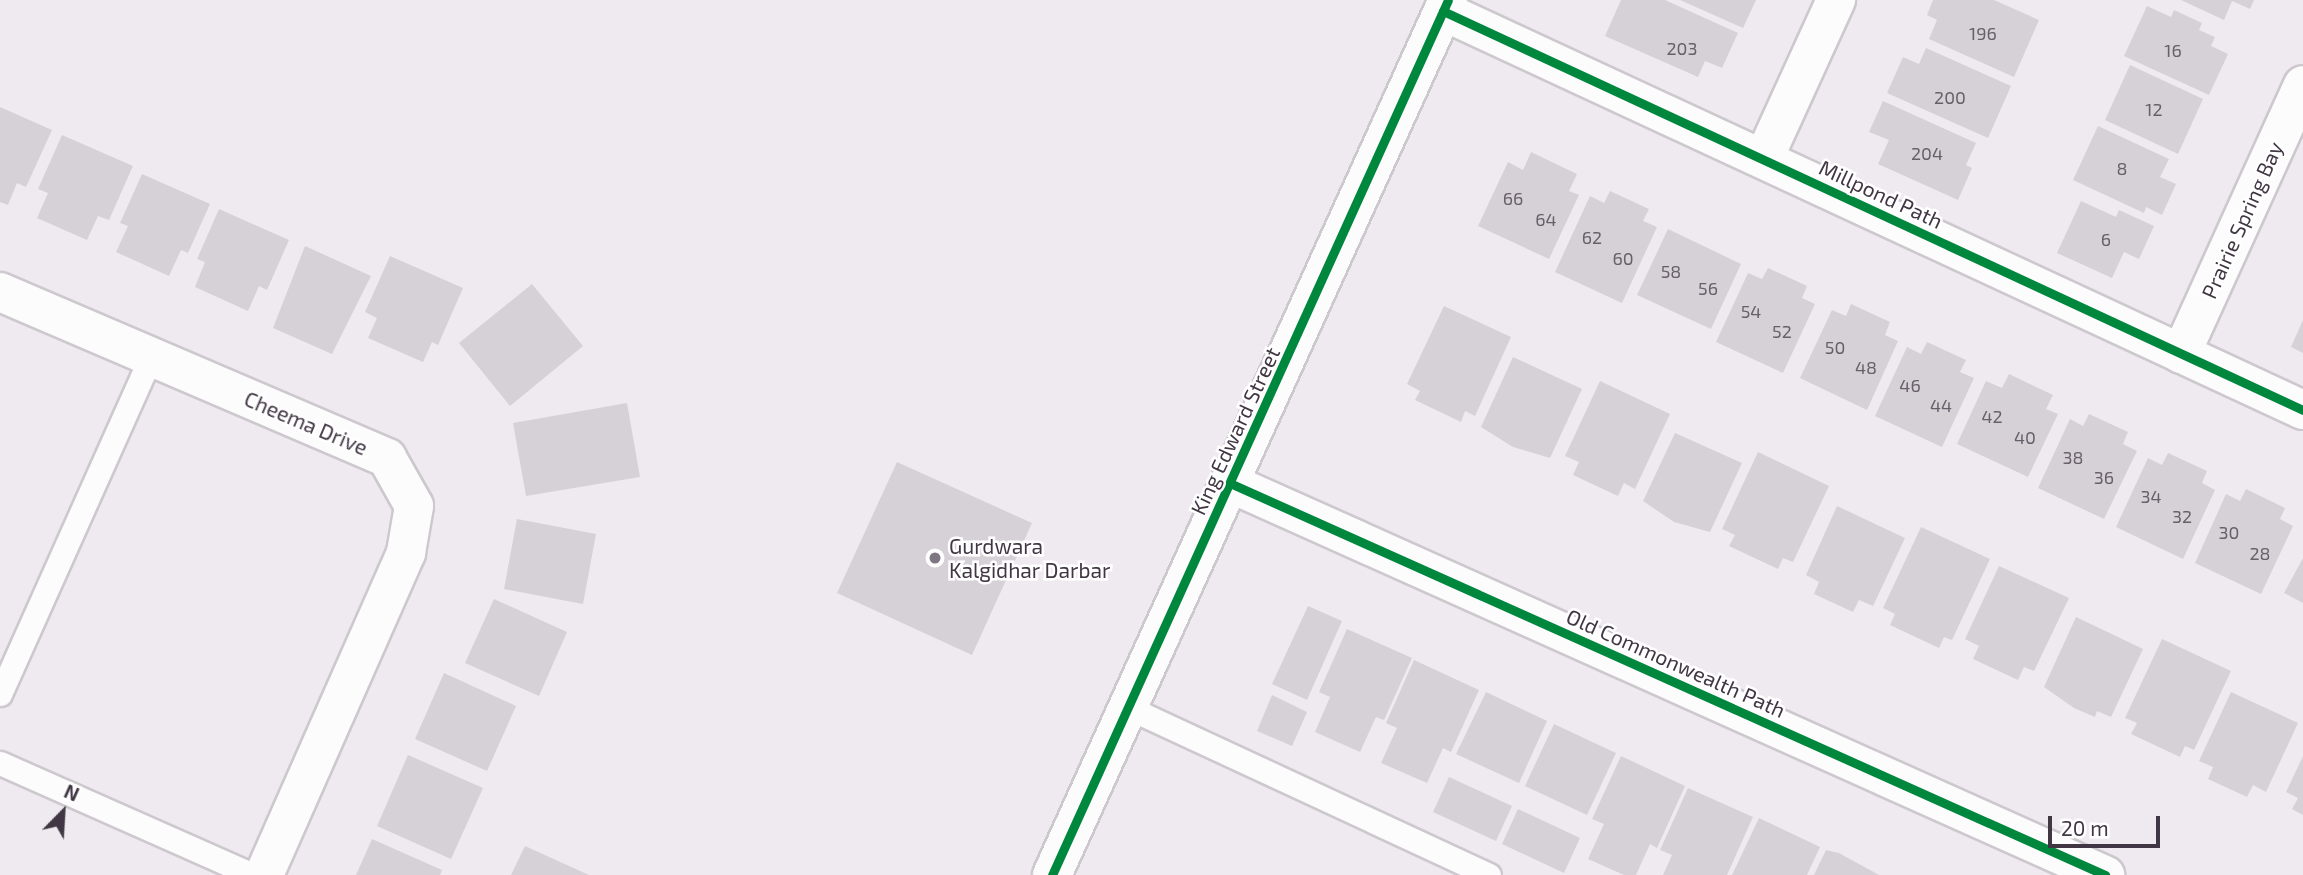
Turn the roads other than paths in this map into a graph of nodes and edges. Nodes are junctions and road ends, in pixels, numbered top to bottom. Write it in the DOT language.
graph roads {
  1 [pos="1836,0"];
  2 [pos="1446,5"];
  3 [pos="2303,85"];
  4 [pos="1764,158"];
  5 [pos="0,292"];
  6 [pos="2181,354"];
  7 [pos="150,356"];
  8 [pos="2303,410"];
  9 [pos="1232,484"];
  10 [pos="0,694"];
  11 [pos="1127,707"];
  12 [pos="0,763"];
  13 [pos="253,875"];
  14 [pos="264,875"];
  15 [pos="1052,875"];
  16 [pos="1489,875"];
  17 [pos="2105,875"];
  1 -- 4 [label="street"];
  2 -- 4 [label="street, Millpond Path"];
  2 -- 9 [label="street, King Edward Street"];
  3 -- 6 [label="street, Prairie Spring Bay"];
  4 -- 6 [label="street, Millpond Path"];
  5 -- 7 [label="street, Cheema Drive"];
  6 -- 8 [label="street, Millpond Path"];
  7 -- 10 [label="lane"];
  7 -- 14 [label="street, Cheema Drive"];
  9 -- 11 [label="street, King Edward Street"];
  9 -- 17 [label="street, Old Commonwealth Path"];
  11 -- 15 [label="street, King Edward Street"];
  11 -- 16 [label="lane"];
  12 -- 13 [label="lane"];
}
